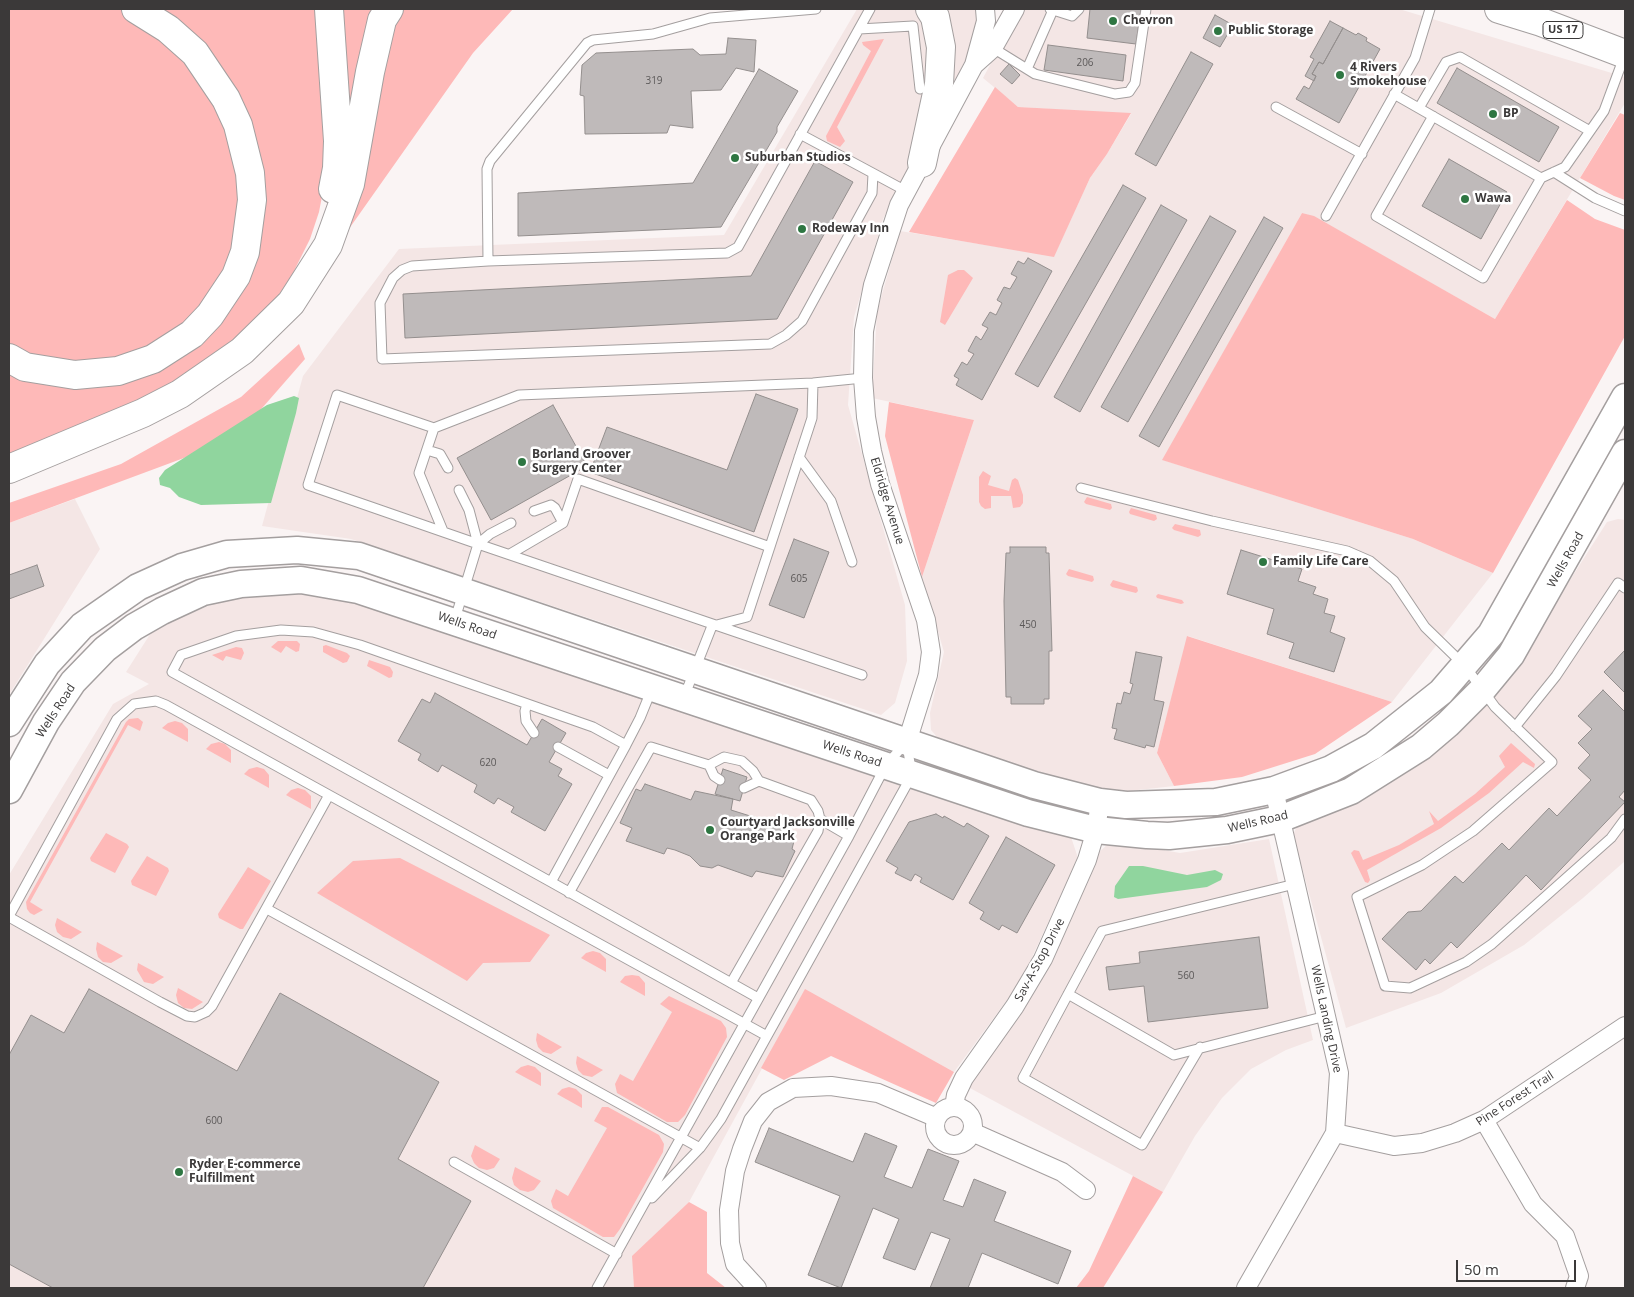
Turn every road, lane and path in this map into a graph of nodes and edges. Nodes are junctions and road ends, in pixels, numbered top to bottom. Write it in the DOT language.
graph roads {
  1 [pos="136,9"];
  2 [pos="329,9"];
  3 [pos="389,9"];
  4 [pos="816,9"];
  5 [pos="870,9"];
  6 [pos="930,9"];
  7 [pos="985,9"];
  8 [pos="1015,9"];
  9 [pos="1051,9"];
  10 [pos="1079,9"];
  11 [pos="1146,9"];
  12 [pos="1430,9"];
  13 [pos="1499,9"];
  14 [pos="859,29"];
  15 [pos="993,48"];
  16 [pos="1625,54"];
  17 [pos="974,65"];
  18 [pos="1027,69"];
  19 [pos="920,89"];
  20 [pos="1394,94"];
  21 [pos="1276,107"];
  22 [pos="1419,108"];
  23 [pos="1433,116"];
  24 [pos="1590,131"];
  25 [pos="800,134"];
  26 [pos="1362,154"];
  27 [pos="922,163"];
  28 [pos="1554,172"];
  29 [pos="872,174"];
  30 [pos="1541,178"];
  31 [pos="906,191"];
  32 [pos="1625,211"];
  33 [pos="1326,216"];
  34 [pos="488,261"];
  35 [pos="291,303"];
  36 [pos="9,358"];
  37 [pos="863,378"];
  38 [pos="813,383"];
  39 [pos="1625,397"];
  40 [pos="434,428"];
  41 [pos="427,450"];
  42 [pos="1625,453"];
  43 [pos="799,457"];
  44 [pos="1589,462"];
  45 [pos="448,468"];
  46 [pos="9,469"];
  47 [pos="1618,487"];
  48 [pos="1082,488"];
  49 [pos="459,490"];
  50 [pos="534,511"];
  51 [pos="510,523"];
  52 [pos="563,523"];
  53 [pos="444,531"];
  54 [pos="478,544"];
  55 [pos="770,546"];
  56 [pos="510,554"];
  57 [pos="852,562"];
  58 [pos="1625,588"];
  59 [pos="463,590"];
  60 [pos="454,622"];
  61 [pos="712,626"];
  62 [pos="1465,666"];
  63 [pos="695,669"];
  64 [pos="862,675"];
  65 [pos="652,688"];
  66 [pos="1483,689"];
  67 [pos="683,699"];
  68 [pos="527,704"];
  69 [pos="12,710"];
  70 [pos="1515,727"];
  71 [pos="534,733"];
  72 [pos="907,742"];
  73 [pos="626,745"];
  74 [pos="558,747"];
  75 [pos="709,765"];
  76 [pos="886,765"];
  77 [pos="609,775"];
  78 [pos="912,775"];
  79 [pos="720,780"];
  80 [pos="759,781"];
  81 [pos="744,788"];
  82 [pos="9,790"];
  83 [pos="1274,790"];
  84 [pos="329,795"];
  85 [pos="1100,802"];
  86 [pos="820,819"];
  87 [pos="1280,819"];
  88 [pos="1625,819"];
  89 [pos="1096,830"];
  90 [pos="849,836"];
  91 [pos="551,882"];
  92 [pos="1295,884"];
  93 [pos="569,893"];
  94 [pos="267,909"];
  95 [pos="9,916"];
  96 [pos="731,983"];
  97 [pos="1068,994"];
  98 [pos="758,998"];
  99 [pos="1326,1016"];
  100 [pos="744,1024"];
  101 [pos="1625,1026"];
  102 [pos="767,1036"];
  103 [pos="1200,1047"];
  104 [pos="954,1107"];
  105 [pos="937,1118"];
  106 [pos="1484,1120"];
  107 [pos="972,1132"];
  108 [pos="1335,1133"];
  109 [pos="682,1138"];
  110 [pos="700,1148"];
  111 [pos="454,1162"];
  112 [pos="1086,1190"];
  113 [pos="643,1207"];
  114 [pos="616,1254"];
  115 [pos="597,1288"];
  116 [pos="757,1288"];
  117 [pos="1246,1288"];
  118 [pos="1575,1288"];
  1 -- 36 [label="highway"];
  2 -- 35 [label="highway"];
  3 -- 35 [label="highway"];
  4 -- 34 [label="lane"];
  5 -- 14 [label="lane"];
  6 -- 27 [label="highway"];
  7 -- 17 [label="street, Eldridge Avenue"];
  8 -- 15 [label="street, Eldridge Avenue"];
  9 -- 10 [label="lane"];
  9 -- 18 [label="lane"];
  11 -- 18 [label="lane"];
  12 -- 20 [label="lane"];
  13 -- 16 [label="highway, US 17"];
  14 -- 19 [label="lane"];
  14 -- 25 [label="lane"];
  15 -- 17 [label="street, Eldridge Avenue"];
  15 -- 18 [label="lane"];
  16 -- 24 [label="lane"];
  17 -- 27 [label="street, Eldridge Avenue"];
  20 -- 22 [label="lane"];
  20 -- 26 [label="lane"];
  21 -- 26 [label="lane"];
  22 -- 23 [label="lane"];
  22 -- 24 [label="lane"];
  23 -- 30 [label="lane"];
  23 -- 30 [label="lane"];
  24 -- 28 [label="lane"];
  25 -- 29 [label="lane"];
  25 -- 34 [label="lane"];
  26 -- 33 [label="lane"];
  27 -- 31 [label="street, Eldridge Avenue"];
  28 -- 30 [label="lane"];
  28 -- 32 [label="lane"];
  29 -- 31 [label="lane"];
  29 -- 34 [label="lane"];
  31 -- 37 [label="street, Eldridge Avenue"];
  35 -- 46 [label="highway"];
  37 -- 38 [label="lane"];
  37 -- 72 [label="street, Eldridge Avenue"];
  38 -- 40 [label="lane"];
  38 -- 43 [label="lane"];
  39 -- 44 [label="main road"];
  40 -- 41 [label="lane"];
  40 -- 53 [label="lane"];
  41 -- 45 [label="lane"];
  41 -- 53 [label="lane"];
  42 -- 47 [label="main road, Wells Road"];
  43 -- 55 [label="lane"];
  43 -- 57 [label="lane"];
  44 -- 47 [label="main road"];
  44 -- 62 [label="main road"];
  47 -- 66 [label="main road, Wells Road"];
  48 -- 62 [label="lane"];
  49 -- 54 [label="lane"];
  50 -- 52 [label="lane"];
  51 -- 54 [label="lane"];
  52 -- 55 [label="lane"];
  52 -- 56 [label="lane"];
  53 -- 54 [label="lane"];
  54 -- 56 [label="lane"];
  54 -- 59 [label="lane"];
  55 -- 61 [label="lane"];
  56 -- 61 [label="lane"];
  58 -- 70 [label="lane"];
  59 -- 60 [label="lane"];
  59 -- 63 [label="main road"];
  59 -- 69 [label="main road"];
  60 -- 65 [label="main road, Wells Road"];
  60 -- 82 [label="main road, Wells Road"];
  61 -- 63 [label="lane"];
  61 -- 64 [label="lane"];
  62 -- 66 [label="lane"];
  62 -- 83 [label="main road"];
  63 -- 67 [label="lane"];
  63 -- 72 [label="main road"];
  65 -- 67 [label="main road, Wells Road"];
  65 -- 73 [label="lane"];
  66 -- 70 [label="lane"];
  66 -- 87 [label="main road, Wells Road"];
  67 -- 76 [label="main road, Wells Road"];
  68 -- 71 [label="lane"];
  68 -- 73 [label="lane"];
  68 -- 91 [label="lane"];
  70 -- 88 [label="lane"];
  72 -- 76 [label="lane"];
  72 -- 78 [label="lane"];
  72 -- 85 [label="main road"];
  73 -- 77 [label="lane"];
  74 -- 77 [label="lane"];
  75 -- 79 [label="lane"];
  75 -- 80 [label="lane"];
  75 -- 93 [label="lane"];
  76 -- 78 [label="main road, Wells Road"];
  76 -- 90 [label="lane"];
  77 -- 91 [label="lane"];
  78 -- 89 [label="main road, Wells Road"];
  78 -- 102 [label="lane"];
  80 -- 81 [label="lane"];
  80 -- 86 [label="lane"];
  83 -- 85 [label="main road"];
  83 -- 87 [label="street, Wells Landing Drive"];
  84 -- 94 [label="lane"];
  84 -- 95 [label="lane"];
  84 -- 100 [label="lane"];
  85 -- 89 [label="street, Sav-A-Stop Drive"];
  86 -- 90 [label="lane"];
  86 -- 96 [label="lane"];
  87 -- 89 [label="main road, Wells Road"];
  87 -- 92 [label="street, Wells Landing Drive"];
  89 -- 104 [label="street, Sav-A-Stop Drive"];
  90 -- 98 [label="lane"];
  91 -- 93 [label="lane"];
  92 -- 97 [label="lane"];
  92 -- 99 [label="street, Wells Landing Drive"];
  93 -- 96 [label="lane"];
  94 -- 95 [label="lane"];
  94 -- 109 [label="lane"];
  96 -- 98 [label="lane"];
  97 -- 103 [label="lane"];
  97 -- 103 [label="lane"];
  98 -- 100 [label="lane"];
  99 -- 103 [label="lane"];
  99 -- 108 [label="street, Wells Landing Drive"];
  100 -- 102 [label="lane"];
  100 -- 109 [label="lane"];
  101 -- 106 [label="street, Pine Forest Trail"];
  102 -- 110 [label="lane"];
  104 -- 105 [label="street"];
  104 -- 107 [label="street"];
  105 -- 107 [label="street"];
  105 -- 116 [label="street"];
  106 -- 108 [label="street, Pine Forest Trail"];
  106 -- 118 [label="street"];
  107 -- 112 [label="street"];
  108 -- 117 [label="street, Wells Landing Drive"];
  109 -- 110 [label="lane"];
  109 -- 113 [label="lane"];
  110 -- 113 [label="lane"];
  111 -- 114 [label="lane"];
  113 -- 114 [label="lane"];
  114 -- 115 [label="lane"];
}
